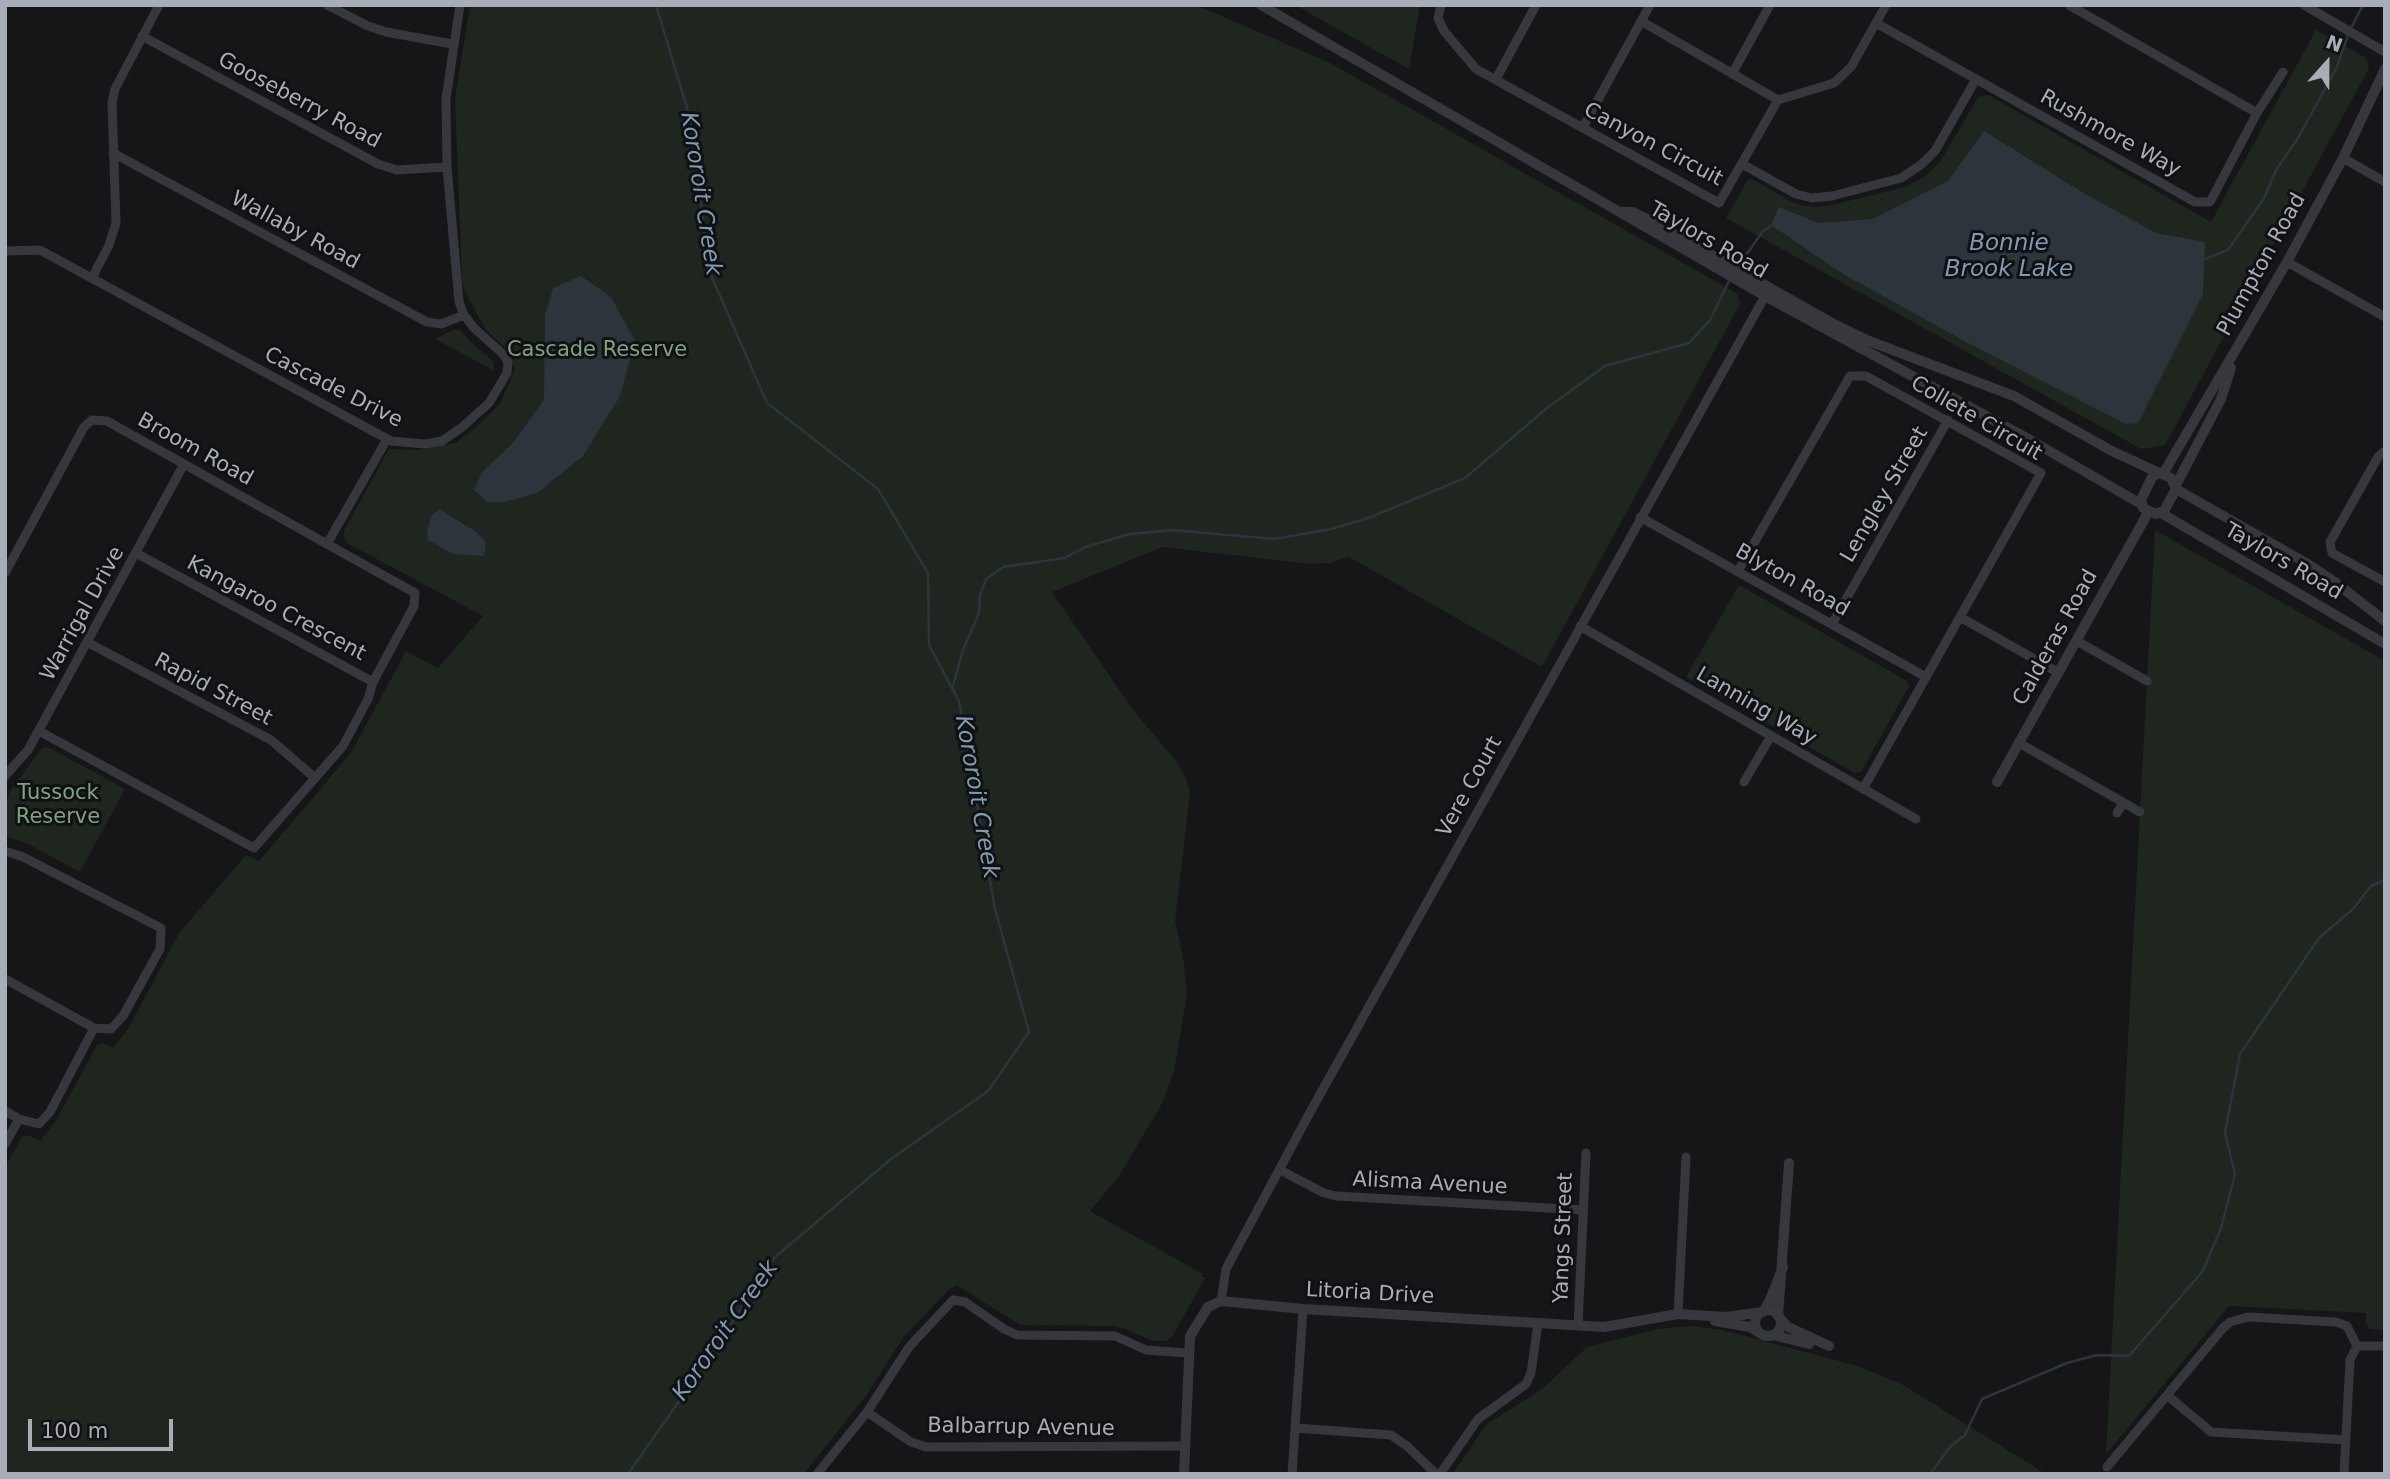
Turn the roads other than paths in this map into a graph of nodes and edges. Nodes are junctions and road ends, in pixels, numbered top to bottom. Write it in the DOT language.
graph roads {
  1 [pos="159,5"];
  2 [pos="327,5"];
  3 [pos="460,5"];
  4 [pos="1261,5"];
  5 [pos="1441,5"];
  6 [pos="1536,5"];
  7 [pos="1650,5"];
  8 [pos="1770,5"];
  9 [pos="1886,5"];
  10 [pos="2069,5"];
  11 [pos="2304,5"];
  12 [pos="2317,8"];
  13 [pos="1641,22"];
  14 [pos="1876,23"];
  15 [pos="142,36"];
  16 [pos="453,44"];
  17 [pos="2385,52"];
  18 [pos="2385,69"];
  19 [pos="2283,72"];
  20 [pos="1732,74"];
  21 [pos="1496,79"];
  22 [pos="1976,79"];
  23 [pos="1778,100"];
  24 [pos="2257,113"];
  25 [pos="1583,127"];
  26 [pos="113,153"];
  27 [pos="2343,158"];
  28 [pos="1742,164"];
  29 [pos="447,167"];
  30 [pos="2385,182"];
  31 [pos="1619,212"];
  32 [pos="5,251"];
  33 [pos="2287,262"];
  34 [pos="92,278"];
  35 [pos="1765,296"];
  36 [pos="464,315"];
  37 [pos="2385,317"];
  38 [pos="2237,349"];
  39 [pos="1948,420"];
  40 [pos="387,439"];
  41 [pos="2385,451"];
  42 [pos="184,464"];
  43 [pos="2161,474"];
  44 [pos="2176,487"];
  45 [pos="2145,507"];
  46 [pos="2161,513"];
  47 [pos="1640,517"];
  48 [pos="327,544"];
  49 [pos="136,553"];
  50 [pos="1738,571"];
  51 [pos="5,573"];
  52 [pos="2385,582"];
  53 [pos="1959,617"];
  54 [pos="2385,621"];
  55 [pos="1832,624"];
  56 [pos="1580,626"];
  57 [pos="2077,641"];
  58 [pos="87,642"];
  59 [pos="2385,644"];
  60 [pos="2059,673"];
  61 [pos="1926,677"];
  62 [pos="2147,681"];
  63 [pos="373,682"];
  64 [pos="39,731"];
  65 [pos="1770,736"];
  66 [pos="2019,743"];
  67 [pos="5,776"];
  68 [pos="315,778"];
  69 [pos="1744,782"];
  70 [pos="1997,782"];
  71 [pos="1863,789"];
  72 [pos="2123,803"];
  73 [pos="2140,812"];
  74 [pos="2117,813"];
  75 [pos="1916,819"];
  76 [pos="5,851"];
  77 [pos="5,979"];
  78 [pos="94,1028"];
  79 [pos="5,1111"];
  80 [pos="19,1119"];
  81 [pos="5,1144"];
  82 [pos="1586,1153"];
  83 [pos="1686,1157"];
  84 [pos="1789,1163"];
  85 [pos="1280,1170"];
  86 [pos="1583,1210"];
  87 [pos="1783,1267"];
  88 [pos="1221,1301"];
  89 [pos="1303,1309"];
  90 [pos="1763,1312"];
  91 [pos="1678,1314"];
  92 [pos="1702,1316"];
  93 [pos="1778,1316"];
  94 [pos="1538,1323"];
  95 [pos="1578,1325"];
  96 [pos="1758,1332"];
  97 [pos="1773,1335"];
  98 [pos="2357,1346"];
  99 [pos="2385,1346"];
  100 [pos="1188,1353"];
  101 [pos="2167,1395"];
  102 [pos="867,1412"];
  103 [pos="1296,1428"];
  104 [pos="2346,1440"];
  105 [pos="1185,1446"];
  106 [pos="2107,1467"];
  107 [pos="817,1474"];
  108 [pos="1184,1474"];
  109 [pos="1292,1474"];
  110 [pos="1438,1474"];
  111 [pos="2344,1474"];
  1 -- 15 [label="street"];
  2 -- 16 [label="street"];
  3 -- 16 [label="street, Cascade Drive"];
  4 -- 31 [label="street, Taylors Road"];
  5 -- 21 [label="street, Canyon Circuit"];
  6 -- 21 [label="street"];
  7 -- 13 [label="street"];
  8 -- 20 [label="street"];
  9 -- 14 [label="street"];
  10 -- 24 [label="street"];
  11 -- 12 [label="street"];
  12 -- 17 [label="street"];
  13 -- 20 [label="street"];
  13 -- 25 [label="street"];
  14 -- 22 [label="street"];
  14 -- 23 [label="street"];
  15 -- 26 [label="street"];
  15 -- 29 [label="street, Gooseberry Road"];
  16 -- 29 [label="street, Cascade Drive"];
  18 -- 27 [label="street, Plumpton Road"];
  19 -- 24 [label="street"];
  20 -- 23 [label="street"];
  21 -- 25 [label="street, Canyon Circuit"];
  22 -- 24 [label="street, Rushmore Way"];
  22 -- 28 [label="street"];
  23 -- 28 [label="street, Canyon Circuit"];
  25 -- 28 [label="street, Canyon Circuit"];
  26 -- 34 [label="street"];
  26 -- 36 [label="street, Wallaby Road"];
  27 -- 30 [label="street"];
  27 -- 33 [label="street, Plumpton Road"];
  29 -- 36 [label="street, Cascade Drive"];
  31 -- 35 [label="street, Taylors Road"];
  31 -- 43 [label="street"];
  32 -- 34 [label="street, Cascade Drive"];
  33 -- 37 [label="street"];
  33 -- 38 [label="street, Plumpton Road"];
  34 -- 40 [label="street, Cascade Drive"];
  35 -- 45 [label="street, Taylors Road"];
  35 -- 47 [label="street, Vere Court"];
  36 -- 40 [label="street, Cascade Drive"];
  38 -- 43 [label="street, Plumpton Road"];
  38 -- 44 [label="street"];
  39 -- 50 [label="street, Collete Circuit"];
  39 -- 53 [label="street, Collete Circuit"];
  39 -- 55 [label="street, Lengley Street"];
  40 -- 48 [label="street"];
  41 -- 52 [label="street"];
  42 -- 48 [label="street, Broom Road"];
  42 -- 49 [label="street, Warrigal Drive"];
  42 -- 51 [label="street, Broom Road"];
  43 -- 44 [label="street"];
  43 -- 45 [label="street, Plumpton Road"];
  44 -- 46 [label="street"];
  44 -- 54 [label="street"];
  45 -- 46 [label="street"];
  45 -- 57 [label="street, Calderas Road"];
  46 -- 59 [label="street, Taylors Road"];
  47 -- 50 [label="street, Blyton Road"];
  47 -- 56 [label="street, Vere Court"];
  48 -- 63 [label="street, Broom Road"];
  49 -- 58 [label="street, Warrigal Drive"];
  49 -- 63 [label="street, Kangaroo Crescent"];
  50 -- 55 [label="street, Blyton Road"];
  53 -- 60 [label="street"];
  53 -- 61 [label="street, Collete Circuit"];
  55 -- 61 [label="street, Blyton Road"];
  56 -- 65 [label="street, Lanning Way"];
  56 -- 85 [label="street, Vere Court"];
  57 -- 60 [label="street, Calderas Road"];
  57 -- 62 [label="street"];
  58 -- 64 [label="street, Warrigal Drive"];
  58 -- 68 [label="street, Rapid Street"];
  60 -- 66 [label="street, Calderas Road"];
  61 -- 71 [label="street, Collete Circuit"];
  63 -- 68 [label="street, Kangaroo Crescent"];
  64 -- 67 [label="street, Warrigal Drive"];
  64 -- 68 [label="street, Kangaroo Crescent"];
  65 -- 69 [label="street"];
  65 -- 71 [label="street, Lanning Way"];
  66 -- 70 [label="street, Calderas Road"];
  66 -- 72 [label="street"];
  71 -- 75 [label="street, Lanning Way"];
  72 -- 73 [label="street"];
  72 -- 74 [label="street"];
  76 -- 78 [label="street"];
  77 -- 78 [label="street"];
  78 -- 80 [label="street"];
  79 -- 80 [label="street"];
  80 -- 81 [label="street"];
  82 -- 86 [label="street, Yangs Street"];
  83 -- 91 [label="street"];
  84 -- 87 [label="street"];
  85 -- 86 [label="street, Alisma Avenue"];
  85 -- 88 [label="street, Vere Court"];
  86 -- 95 [label="street, Yangs Street"];
  87 -- 90 [label="street"];
  87 -- 93 [label="street"];
  88 -- 89 [label="street, Litoria Drive"];
  88 -- 100 [label="street"];
  89 -- 94 [label="street, Litoria Drive"];
  89 -- 103 [label="street"];
  90 -- 92 [label="street, Litoria Drive"];
  90 -- 93 [label="street, Litoria Drive"];
  90 -- 96 [label="street"];
  91 -- 92 [label="street, Litoria Drive"];
  91 -- 95 [label="street, Litoria Drive"];
  92 -- 96 [label="street, Litoria Drive"];
  93 -- 97 [label="street"];
  93 -- 97 [label="street, Litoria Drive"];
  94 -- 95 [label="street, Litoria Drive"];
  94 -- 110 [label="street"];
  96 -- 97 [label="street, Litoria Drive"];
  98 -- 99 [label="street"];
  98 -- 101 [label="street"];
  98 -- 104 [label="street"];
  100 -- 102 [label="street"];
  100 -- 105 [label="street"];
  101 -- 104 [label="street"];
  101 -- 106 [label="street"];
  102 -- 105 [label="street, Balbarrup Avenue"];
  102 -- 107 [label="street"];
  103 -- 109 [label="street"];
  103 -- 110 [label="street"];
  104 -- 111 [label="street"];
  105 -- 108 [label="street"];
}
